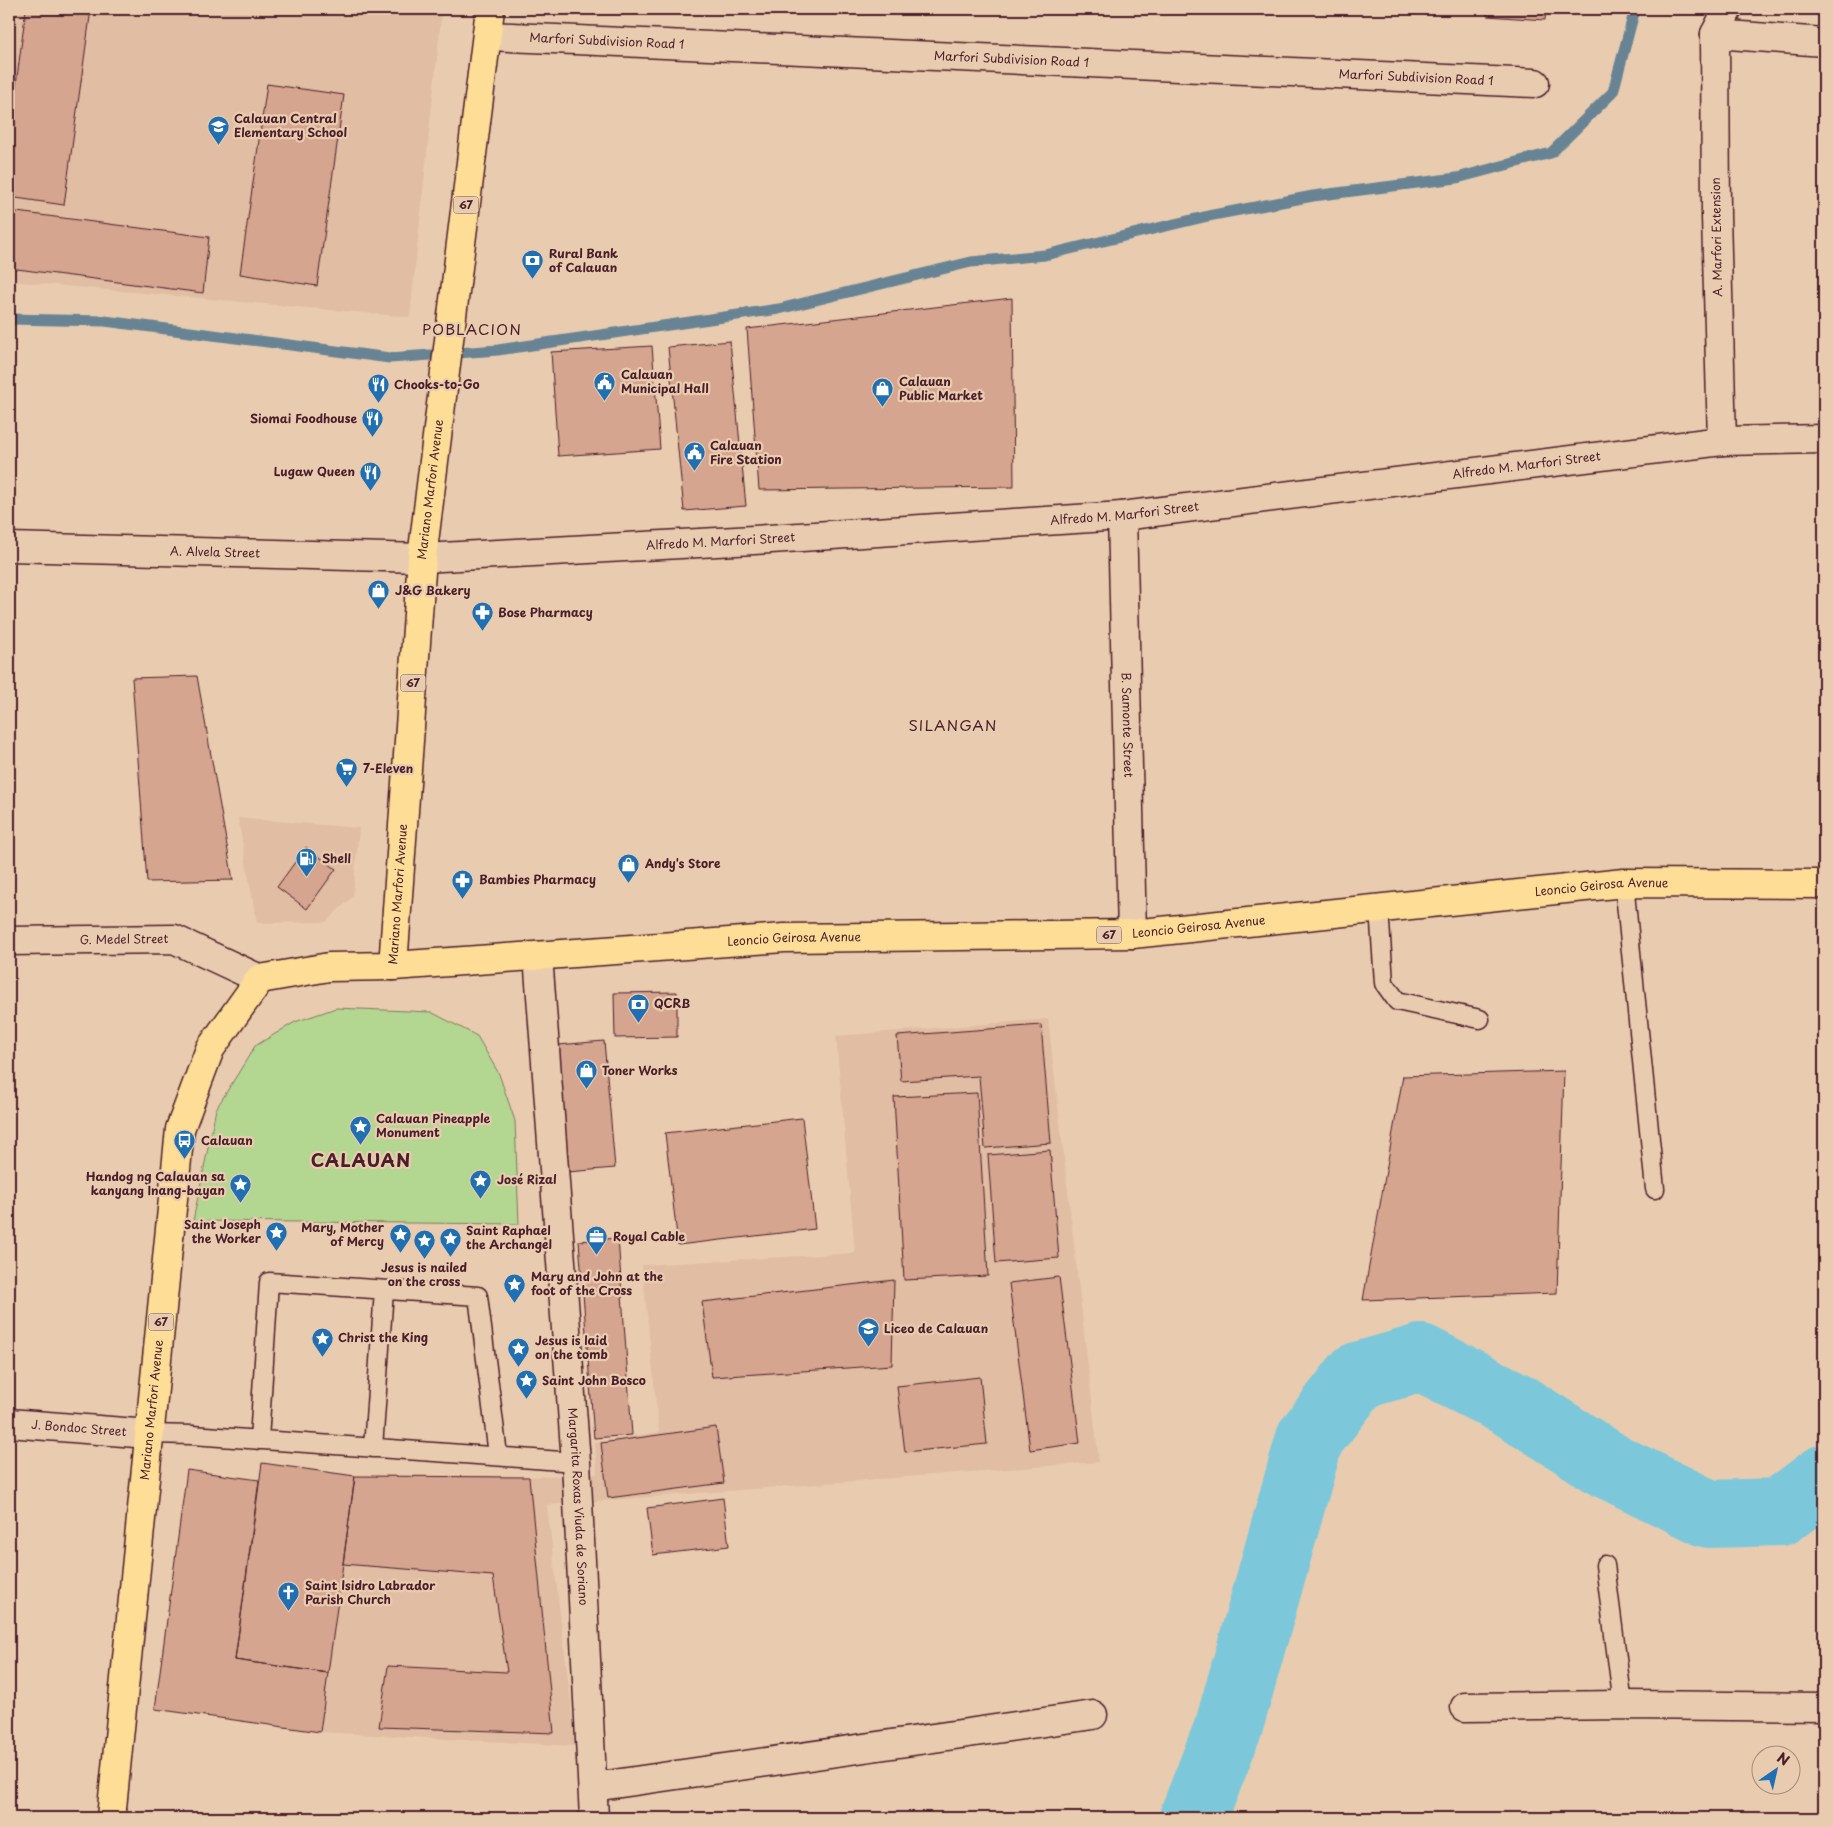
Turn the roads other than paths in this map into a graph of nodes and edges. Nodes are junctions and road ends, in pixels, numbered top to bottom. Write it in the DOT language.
graph roads {
  1 [pos="490,9"];
  2 [pos="1728,9"];
  3 [pos="1715,34"];
  4 [pos="488,36"];
  5 [pos="1824,42"];
  6 [pos="1535,84"];
  7 [pos="1824,439"];
  8 [pos="1722,441"];
  9 [pos="1122,516"];
  10 [pos="9,547"];
  11 [pos="422,558"];
  12 [pos="1624,883"];
  13 [pos="1824,884"];
  14 [pos="1379,908"];
  15 [pos="1132,934"];
  16 [pos="9,941"];
  17 [pos="538,956"];
  18 [pos="392,966"];
  19 [pos="260,979"];
  20 [pos="1480,1019"];
  21 [pos="1655,1189"];
  22 [pos="384,1290"];
  23 [pos="9,1423"];
  24 [pos="149,1434"];
  25 [pos="259,1440"];
  26 [pos="373,1448"];
  27 [pos="498,1455"];
  28 [pos="576,1462"];
  29 [pos="1605,1565"];
  30 [pos="1622,1705"];
  31 [pos="1465,1707"];
  32 [pos="1824,1707"];
  33 [pos="1094,1715"];
  34 [pos="593,1787"];
  35 [pos="111,1818"];
  36 [pos="594,1818"];
  1 -- 4 [label="main road, Mariano Marfori Avenue / 67"];
  2 -- 3 [label="street"];
  3 -- 5 [label="street"];
  3 -- 8 [label="street, A. Marfori Extension"];
  4 -- 6 [label="street, Marfori Subdivision Road 1"];
  4 -- 11 [label="main road, Mariano Marfori Avenue / 67"];
  7 -- 8 [label="street, Alfredo M. Marfori Street"];
  8 -- 9 [label="street, Alfredo M. Marfori Street"];
  9 -- 11 [label="street, Alfredo M. Marfori Street"];
  9 -- 15 [label="street, B. Samonte Street"];
  10 -- 11 [label="street, A. Alvela Street"];
  11 -- 18 [label="main road, Mariano Marfori Avenue / 67"];
  12 -- 13 [label="main road, Leoncio Geirosa Avenue / 67"];
  12 -- 14 [label="main road, Leoncio Geirosa Avenue / 67"];
  12 -- 21 [label="lane"];
  14 -- 15 [label="main road, Leoncio Geirosa Avenue / 67"];
  14 -- 20 [label="lane"];
  15 -- 17 [label="main road, Leoncio Geirosa Avenue / 67"];
  16 -- 19 [label="street, G. Medel Street"];
  17 -- 18 [label="main road, Leoncio Geirosa Avenue / 67"];
  17 -- 28 [label="street, Margarita Roxas Viuda de Soriano"];
  18 -- 19 [label="main road, Mariano Marfori Avenue / 67"];
  19 -- 24 [label="main road, Mariano Marfori Avenue / 67"];
  22 -- 25 [label="lane"];
  22 -- 26 [label="lane"];
  22 -- 27 [label="lane"];
  23 -- 24 [label="street, J. Bondoc Street"];
  24 -- 25 [label="lane"];
  24 -- 35 [label="main road, Mariano Marfori Avenue / 67"];
  25 -- 26 [label="lane"];
  26 -- 27 [label="lane"];
  27 -- 28 [label="lane"];
  28 -- 34 [label="street, Margarita Roxas Viuda de Soriano"];
  29 -- 30 [label="lane"];
  30 -- 31 [label="street"];
  30 -- 32 [label="street"];
  33 -- 34 [label="street"];
  34 -- 36 [label="street, Margarita Roxas Viuda de Soriano"];
}
